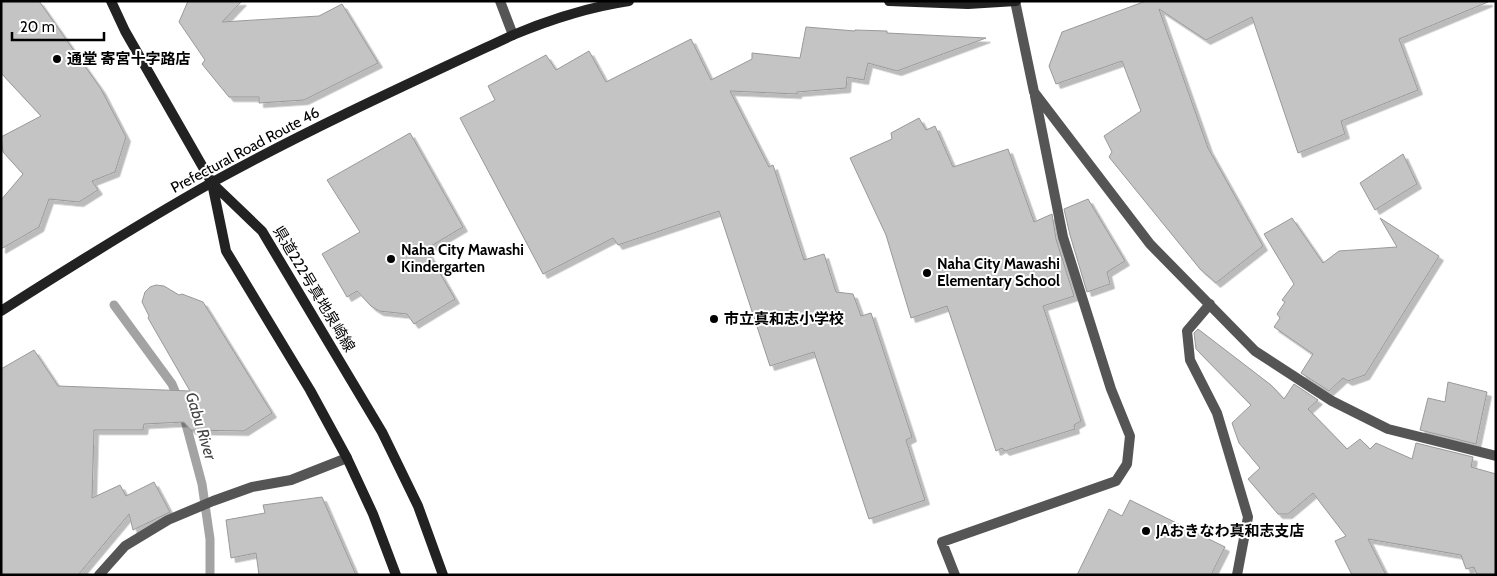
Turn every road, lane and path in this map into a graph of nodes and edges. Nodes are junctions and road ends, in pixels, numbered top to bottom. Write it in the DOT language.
graph roads {
  1 [pos="111,1"];
  2 [pos="500,1"];
  3 [pos="630,1"];
  4 [pos="889,1"];
  5 [pos="1016,1"];
  6 [pos="513,35"];
  7 [pos="1034,92"];
  8 [pos="212,183"];
  9 [pos="1210,304"];
  10 [pos="1,311"];
  11 [pos="1496,456"];
  12 [pos="347,458"];
  13 [pos="99,575"];
  14 [pos="396,575"];
  15 [pos="443,575"];
  16 [pos="955,575"];
  17 [pos="1237,575"];
  1 -- 8 [label="main road"];
  2 -- 6 [label="street"];
  3 -- 6 [label="main road, Prefectural Road Route 46"];
  4 -- 5 [label="main road"];
  5 -- 7 [label="street"];
  6 -- 8 [label="main road, Prefectural Road Route 46"];
  7 -- 9 [label="street"];
  7 -- 16 [label="street"];
  8 -- 10 [label="main road, Prefectural Road Route 46"];
  8 -- 12 [label="main road"];
  8 -- 15 [label="main road, 県道222号真地泉崎線"];
  9 -- 11 [label="street"];
  9 -- 17 [label="street"];
  12 -- 13 [label="street"];
  12 -- 14 [label="main road"];
}
